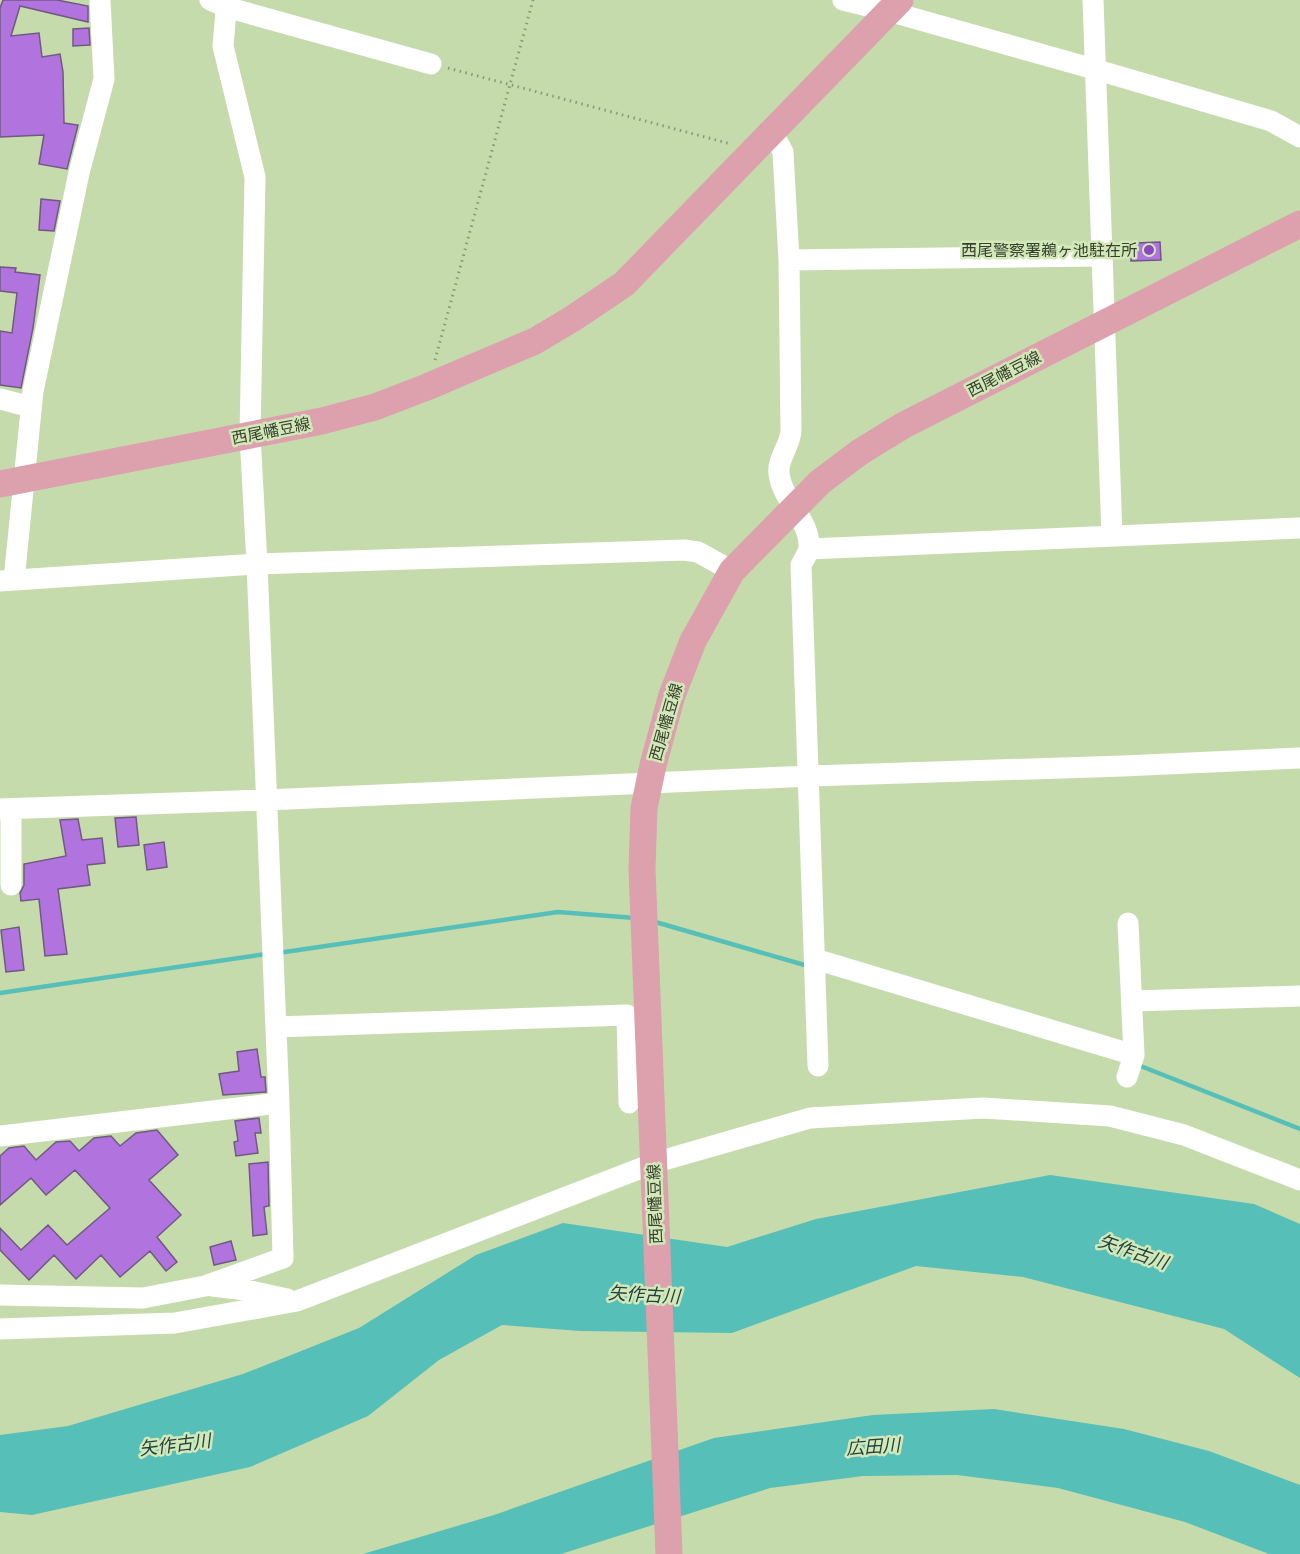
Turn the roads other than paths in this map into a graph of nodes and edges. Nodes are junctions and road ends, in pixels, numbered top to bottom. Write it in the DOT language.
graph roads {
  1 [pos="100,0"];
  2 [pos="843,0"];
  3 [pos="1093,0"];
  4 [pos="221,2"];
  5 [pos="894,5"];
  6 [pos="431,64"];
  7 [pos="1094,69"];
  8 [pos="772,132"];
  9 [pos="1300,137"];
  10 [pos="1300,224"];
  11 [pos="1101,256"];
  12 [pos="789,260"];
  13 [pos="1104,324"];
  14 [pos="0,399"];
  15 [pos="31,407"];
  16 [pos="250,435"];
  17 [pos="12,482"];
  18 [pos="794,508"];
  19 [pos="1300,528"];
  20 [pos="1112,536"];
  21 [pos="809,549"];
  22 [pos="257,564"];
  23 [pos="732,571"];
  24 [pos="7,581"];
  25 [pos="1300,758"];
  26 [pos="810,776"];
  27 [pos="650,783"];
  28 [pos="266,800"];
  29 [pos="6,809"];
  30 [pos="11,885"];
  31 [pos="1128,923"];
  32 [pos="815,968"];
  33 [pos="1300,996"];
  34 [pos="1132,1001"];
  35 [pos="276,1027"];
  36 [pos="1134,1055"];
  37 [pos="818,1066"];
  38 [pos="1127,1077"];
  39 [pos="279,1103"];
  40 [pos="628,1104"];
  41 [pos="0,1136"];
  42 [pos="1300,1180"];
  43 [pos="205,1286"];
  44 [pos="0,1295"];
  45 [pos="297,1301"];
  46 [pos="0,1329"];
  47 [pos="669,1553"];
  1 -- 15 [label="street"];
  2 -- 5 [label="street"];
  3 -- 7 [label="street"];
  4 -- 6 [label="street"];
  4 -- 16 [label="street"];
  5 -- 7 [label="street"];
  5 -- 8 [label="main road, 西尾幡豆線"];
  7 -- 9 [label="street"];
  7 -- 11 [label="street"];
  8 -- 12 [label="street"];
  8 -- 16 [label="main road, 西尾幡豆線"];
  10 -- 13 [label="main road, 西尾幡豆線"];
  11 -- 12 [label="street"];
  11 -- 13 [label="street"];
  12 -- 18 [label="street"];
  13 -- 18 [label="main road, 西尾幡豆線"];
  13 -- 20 [label="street"];
  14 -- 15 [label="street"];
  15 -- 17 [label="street"];
  16 -- 17 [label="main road, 西尾幡豆線"];
  16 -- 22 [label="street"];
  17 -- 24 [label="street"];
  18 -- 21 [label="street"];
  18 -- 23 [label="main road, 西尾幡豆線"];
  19 -- 20 [label="street"];
  20 -- 21 [label="street"];
  21 -- 26 [label="street"];
  22 -- 23 [label="street"];
  22 -- 24 [label="street"];
  22 -- 28 [label="street"];
  23 -- 27 [label="main road, 西尾幡豆線"];
  25 -- 26 [label="street"];
  26 -- 27 [label="street"];
  26 -- 32 [label="street"];
  27 -- 28 [label="street"];
  27 -- 47 [label="main road, 西尾幡豆線"];
  28 -- 29 [label="street"];
  28 -- 35 [label="street"];
  29 -- 30 [label="street"];
  31 -- 34 [label="street"];
  32 -- 36 [label="street"];
  32 -- 37 [label="street"];
  33 -- 34 [label="street"];
  34 -- 36 [label="street"];
  35 -- 39 [label="street"];
  35 -- 40 [label="street"];
  36 -- 38 [label="street"];
  39 -- 41 [label="street"];
  39 -- 43 [label="street"];
  42 -- 45 [label="street"];
  43 -- 44 [label="street"];
  43 -- 45 [label="street"];
  45 -- 46 [label="street"];
}
